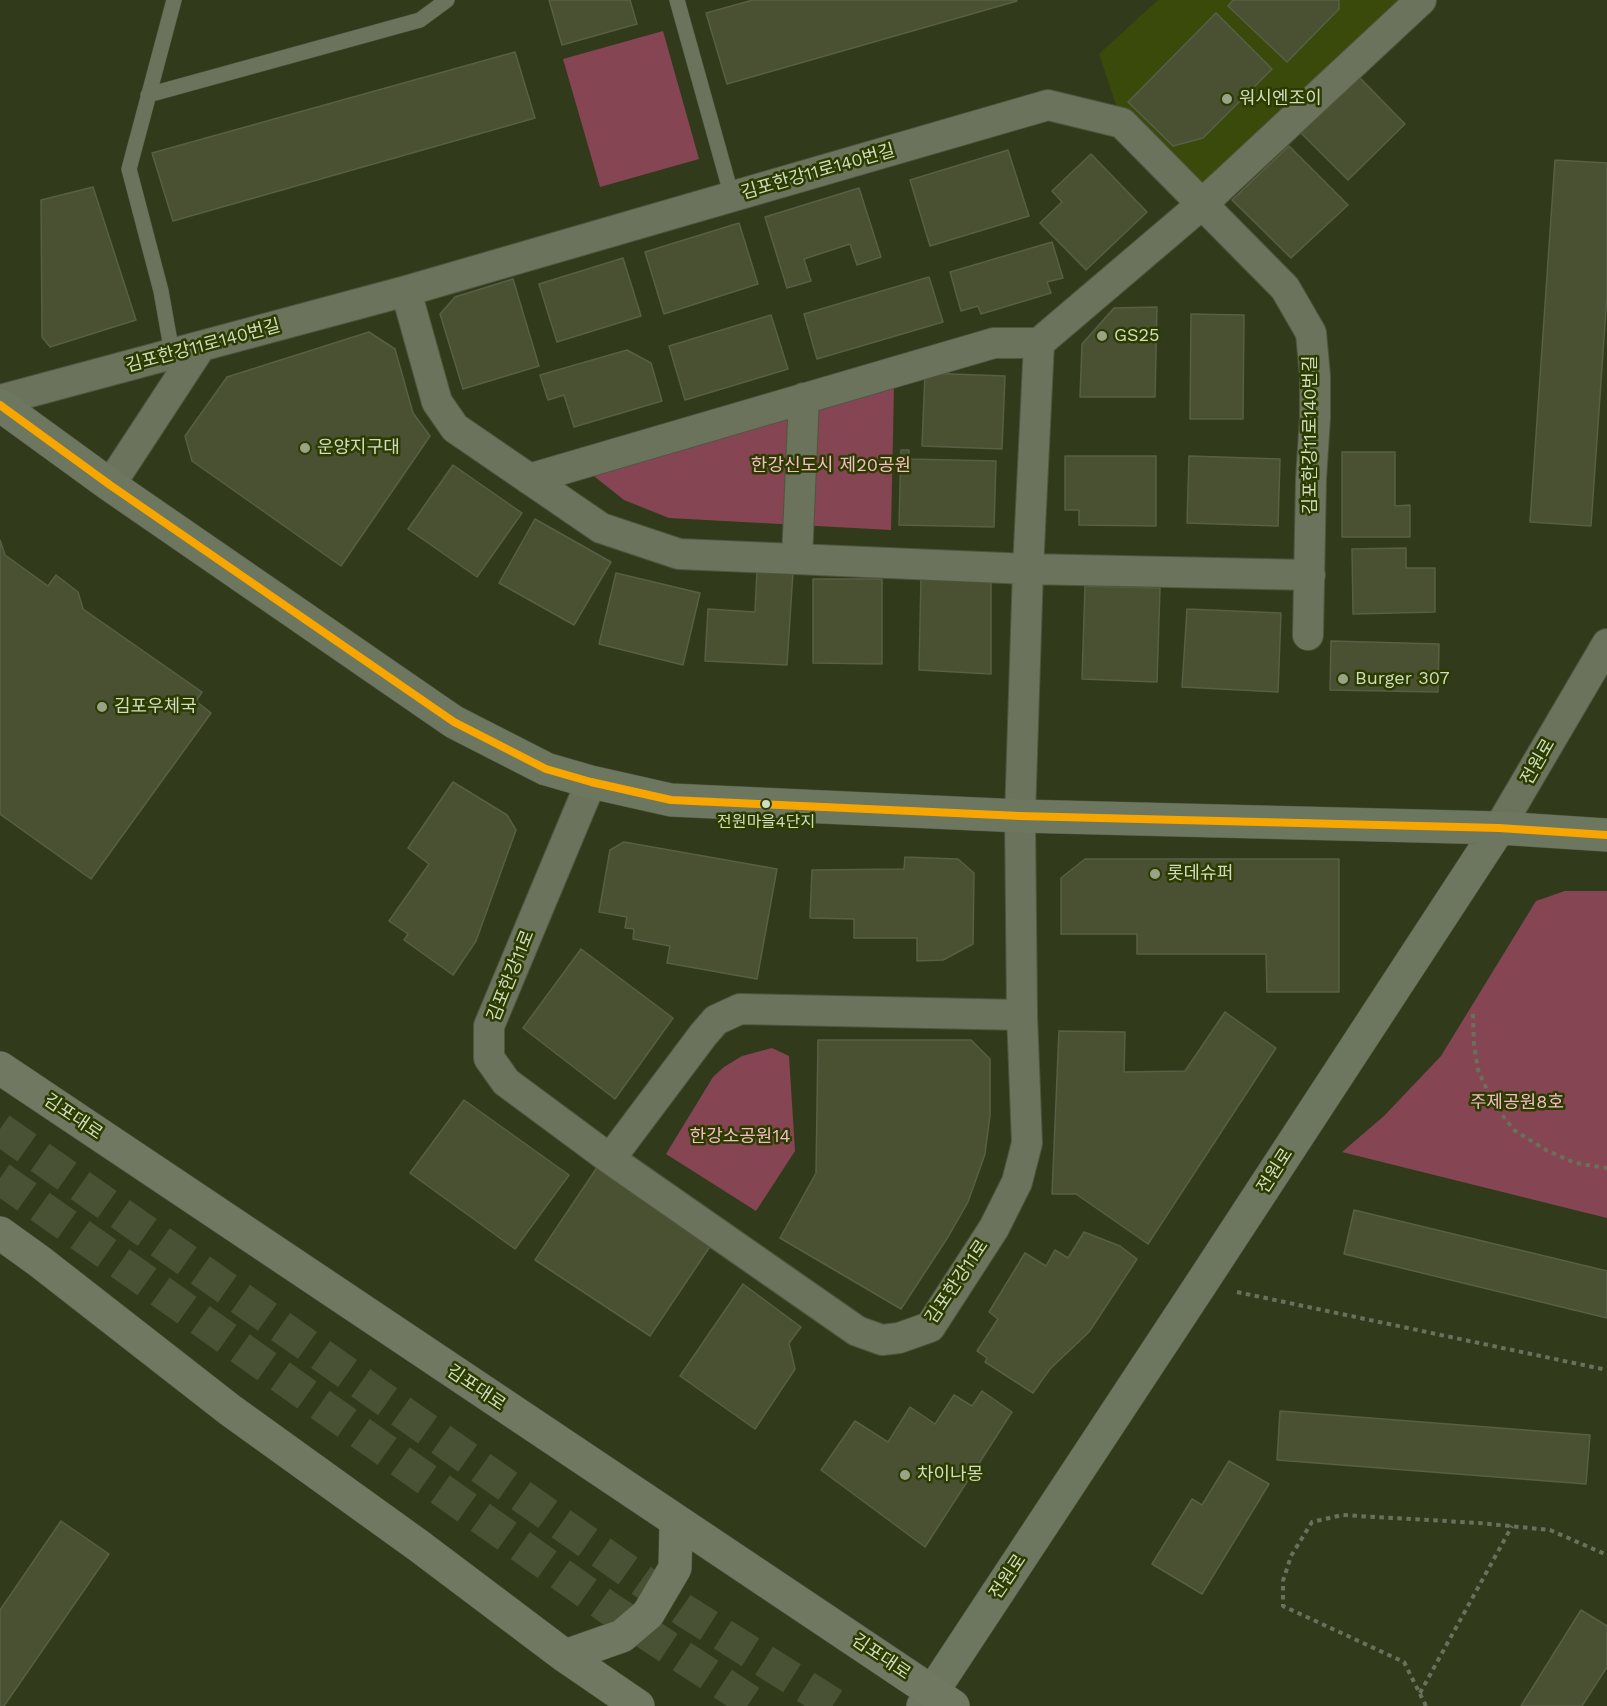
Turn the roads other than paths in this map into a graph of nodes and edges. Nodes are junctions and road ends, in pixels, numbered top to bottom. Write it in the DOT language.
graph roads {
  1 [pos="174,0"];
  2 [pos="447,0"];
  3 [pos="677,0"];
  4 [pos="1403,6"];
  5 [pos="148,96"];
  6 [pos="732,197"];
  7 [pos="1201,204"];
  8 [pos="406,291"];
  9 [pos="1040,343"];
  10 [pos="186,350"];
  11 [pos="804,398"];
  12 [pos="0,400"];
  13 [pos="0,405"];
  14 [pos="529,479"];
  15 [pos="110,485"];
  16 [pos="797,558"];
  17 [pos="1028,569"];
  18 [pos="1310,574"];
  19 [pos="1308,635"];
  20 [pos="1607,644"];
  21 [pos="591,782"];
  22 [pos="1020,816"];
  23 [pos="1607,826"];
  24 [pos="1499,828"];
  25 [pos="1607,835"];
  26 [pos="1022,1016"];
  27 [pos="0,1068"];
  28 [pos="610,1159"];
  29 [pos="0,1233"];
  30 [pos="676,1522"];
  31 [pos="565,1656"];
  32 [pos="936,1701"];
  33 [pos="638,1706"];
  1 -- 5 [label="lane"];
  2 -- 5 [label="lane"];
  3 -- 6 [label="lane"];
  4 -- 7 [label="street"];
  5 -- 10 [label="lane"];
  6 -- 7 [label="street, 김포한강11로140번길"];
  6 -- 8 [label="street, 김포한강11로140번길"];
  7 -- 9 [label="street"];
  7 -- 18 [label="street, 김포한강11로140번길"];
  8 -- 10 [label="street, 김포한강11로140번길"];
  8 -- 14 [label="street"];
  9 -- 11 [label="street"];
  9 -- 17 [label="street"];
  10 -- 12 [label="street, 김포한강11로140번길"];
  10 -- 15 [label="street"];
  11 -- 14 [label="street"];
  11 -- 16 [label="street"];
  13 -- 15 [label="street"];
  14 -- 16 [label="street"];
  15 -- 21 [label="street"];
  16 -- 17 [label="street"];
  17 -- 18 [label="street"];
  17 -- 22 [label="street"];
  18 -- 19 [label="street, 김포한강11로140번길"];
  20 -- 24 [label="street, 전원로"];
  21 -- 22 [label="street"];
  21 -- 28 [label="street, 김포한강11로"];
  22 -- 24 [label="street"];
  22 -- 26 [label="street, 김포한강11로"];
  23 -- 24 [label="street"];
  24 -- 25 [label="street"];
  24 -- 32 [label="street, 전원로"];
  26 -- 28 [label="street"];
  26 -- 28 [label="street, 김포한강11로"];
  27 -- 30 [label="main road, 김포대로"];
  29 -- 31 [label="main road"];
  30 -- 31 [label="main road"];
  30 -- 32 [label="main road, 김포대로"];
  31 -- 33 [label="main road"];
}
